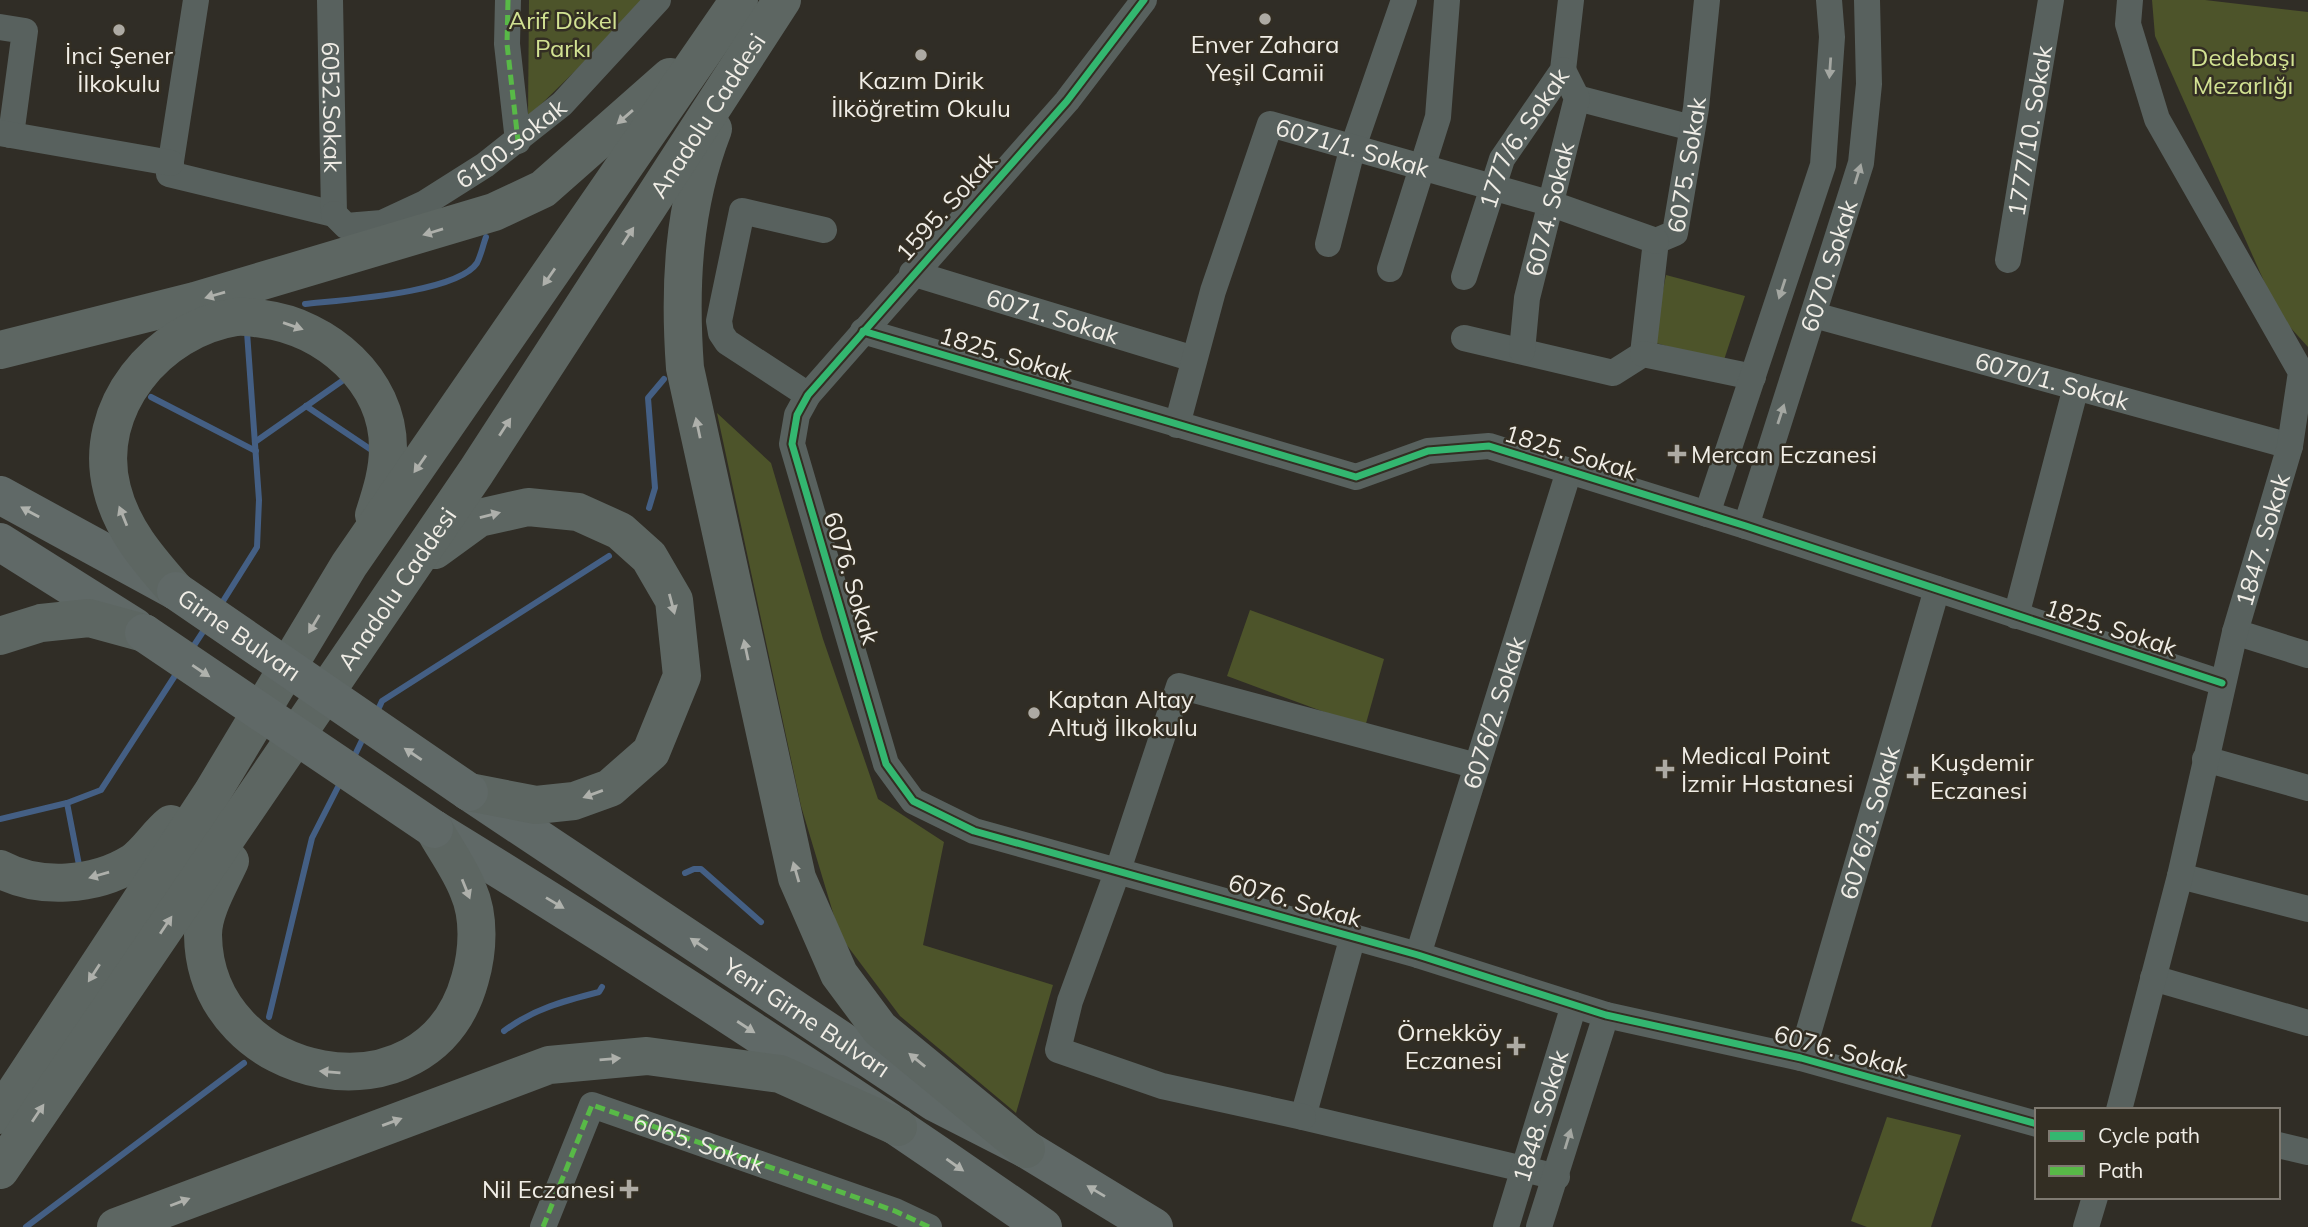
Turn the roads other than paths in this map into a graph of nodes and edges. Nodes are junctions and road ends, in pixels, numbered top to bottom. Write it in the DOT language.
graph roads {
  1 [pos="196,0"];
  2 [pos="330,0"];
  3 [pos="508,0"];
  4 [pos="658,0"];
  5 [pos="739,0"];
  6 [pos="782,0"];
  7 [pos="1144,0"];
  8 [pos="1404,0"];
  9 [pos="1447,0"];
  10 [pos="1571,0"];
  11 [pos="1707,0"];
  12 [pos="1829,0"];
  13 [pos="1867,0"];
  14 [pos="2051,0"];
  15 [pos="2130,0"];
  16 [pos="0,27"];
  17 [pos="713,39"];
  18 [pos="738,67"];
  19 [pos="1563,70"];
  20 [pos="1577,98"];
  21 [pos="1692,128"];
  22 [pos="5,134"];
  23 [pos="518,141"];
  24 [pos="1353,147"];
  25 [pos="1420,166"];
  26 [pos="170,168"];
  27 [pos="1493,187"];
  28 [pos="1552,204"];
  29 [pos="334,214"];
  30 [pos="824,230"];
  31 [pos="1656,241"];
  32 [pos="1328,244"];
  33 [pos="2008,260"];
  34 [pos="1390,270"];
  35 [pos="912,273"];
  36 [pos="1464,277"];
  37 [pos="1814,315"];
  38 [pos="863,331"];
  39 [pos="1464,338"];
  40 [pos="0,350"];
  41 [pos="1522,351"];
  42 [pos="1643,354"];
  43 [pos="1194,359"];
  44 [pos="2304,373"];
  45 [pos="1753,377"];
  46 [pos="2076,387"];
  47 [pos="808,395"];
  48 [pos="1177,425"];
  49 [pos="792,444"];
  50 [pos="2290,446"];
  51 [pos="1569,471"];
  52 [pos="0,495"];
  53 [pos="1707,514"];
  54 [pos="1746,526"];
  55 [pos="0,542"];
  56 [pos="349,565"];
  57 [pos="1937,589"];
  58 [pos="176,591"];
  59 [pos="386,607"];
  60 [pos="2016,616"];
  61 [pos="2235,632"];
  62 [pos="144,633"];
  63 [pos="0,636"];
  64 [pos="2308,655"];
  65 [pos="2222,683"];
  66 [pos="2205,759"];
  67 [pos="1477,766"];
  68 [pos="2308,788"];
  69 [pos="470,792"];
  70 [pos="228,803"];
  71 [pos="434,830"];
  72 [pos="0,869"];
  73 [pos="1118,870"];
  74 [pos="2179,876"];
  75 [pos="2308,909"];
  76 [pos="1353,936"];
  77 [pos="1418,955"];
  78 [pos="2153,978"];
  79 [pos="1574,1005"];
  80 [pos="1606,1015"];
  81 [pos="2308,1023"];
  82 [pos="1801,1058"];
  83 [pos="2124,1108"];
  84 [pos="0,1115"];
  85 [pos="1303,1117"];
  86 [pos="2035,1123"];
  87 [pos="898,1127"];
  88 [pos="2280,1145"];
  89 [pos="1026,1149"];
  90 [pos="2308,1152"];
  91 [pos="1527,1169"];
  92 [pos="0,1170"];
  93 [pos="1557,1177"];
  94 [pos="2095,1199"];
  95 [pos="1010,1214"];
  96 [pos="2090,1226"];
  97 [pos="116,1227"];
  98 [pos="543,1227"];
  99 [pos="929,1227"];
  100 [pos="1043,1227"];
  101 [pos="1154,1227"];
  102 [pos="1506,1227"];
  103 [pos="1539,1227"];
  1 -- 26 [label="street"];
  2 -- 29 [label="street, 6052.Sokak"];
  3 -- 23 [label="street"];
  4 -- 23 [label="street, 6100.Sokak"];
  5 -- 17 [label="highway, Anadolu Caddesi"];
  6 -- 18 [label="highway, Anadolu Caddesi"];
  7 -- 35 [label="street, 1595. Sokak"];
  8 -- 24 [label="street"];
  9 -- 25 [label="street"];
  10 -- 19 [label="street, 1777/6. Sokak"];
  11 -- 21 [label="street, 6075. Sokak"];
  12 -- 45 [label="street, one-way"];
  37 -- 13 [label="street, 6070. Sokak, one-way"];
  14 -- 33 [label="street, 1777/10. Sokak"];
  15 -- 44 [label="street, 1847. Sokak"];
  16 -- 22 [label="street"];
  17 -- 40 [label="highway, one-way"];
  17 -- 56 [label="highway, Anadolu Caddesi, one-way"];
  59 -- 18 [label="highway, Anadolu Caddesi, one-way"];
  89 -- 18 [label="highway, one-way"];
  19 -- 20 [label="street"];
  19 -- 27 [label="street, 1777/6. Sokak"];
  20 -- 21 [label="street"];
  20 -- 28 [label="street, 6074. Sokak"];
  21 -- 31 [label="street, 6075. Sokak"];
  22 -- 26 [label="street, 6100.Sokak"];
  23 -- 29 [label="street, 6100.Sokak"];
  24 -- 25 [label="street, 6071/1. Sokak"];
  24 -- 32 [label="street"];
  24 -- 43 [label="street, 6071/1. Sokak"];
  25 -- 27 [label="street, 6071/1. Sokak"];
  25 -- 34 [label="street"];
  26 -- 29 [label="street, 6100.Sokak"];
  27 -- 28 [label="street, 6071/1. Sokak"];
  27 -- 36 [label="street, 1777/6. Sokak"];
  28 -- 31 [label="street, 6071/1. Sokak"];
  28 -- 41 [label="street, 6074. Sokak"];
  30 -- 47 [label="street"];
  31 -- 42 [label="street, 6075. Sokak"];
  35 -- 38 [label="street, 1595. Sokak"];
  35 -- 43 [label="street, 6071. Sokak"];
  37 -- 46 [label="street, 6070/1. Sokak"];
  54 -- 37 [label="street, 6070. Sokak, one-way"];
  38 -- 47 [label="street, 1595. Sokak"];
  38 -- 48 [label="street, 1825. Sokak"];
  39 -- 41 [label="street"];
  41 -- 42 [label="street"];
  42 -- 45 [label="street"];
  43 -- 48 [label="street, 6071/1. Sokak"];
  44 -- 50 [label="street, 1847. Sokak"];
  45 -- 53 [label="street"];
  46 -- 50 [label="street, 6070/1. Sokak"];
  46 -- 60 [label="street, 1825. Sokak"];
  47 -- 49 [label="street, 1595. Sokak"];
  48 -- 51 [label="street, 1825. Sokak"];
  49 -- 73 [label="street, 6076. Sokak"];
  50 -- 61 [label="street, 1847. Sokak"];
  51 -- 53 [label="street, 1825. Sokak"];
  51 -- 67 [label="street, 6076/2. Sokak"];
  58 -- 52 [label="main road, Girne Bulvarı, one-way"];
  53 -- 54 [label="street, 1825. Sokak"];
  54 -- 57 [label="street, 1825. Sokak"];
  55 -- 62 [label="main road"];
  58 -- 56 [label="highway, one-way"];
  56 -- 70 [label="highway, Anadolu Caddesi, one-way"];
  57 -- 60 [label="street, 1825. Sokak"];
  57 -- 82 [label="street, 6076/3. Sokak"];
  69 -- 58 [label="main road, Girne Bulvarı, one-way, bridge"];
  59 -- 69 [label="highway, one-way"];
  59 -- 70 [label="highway, Anadolu Caddesi"];
  60 -- 65 [label="street, 1825. Sokak"];
  61 -- 64 [label="street"];
  61 -- 65 [label="street, 1847. Sokak"];
  62 -- 63 [label="highway"];
  62 -- 71 [label="main road, Yeni Girne Bulvarı, one-way, bridge"];
  65 -- 66 [label="street, 1847. Sokak"];
  66 -- 68 [label="street"];
  66 -- 74 [label="street, 1847. Sokak"];
  67 -- 73 [label="street"];
  67 -- 77 [label="street, 6076/2. Sokak"];
  89 -- 69 [label="main road, Yeni Girne Bulvarı, one-way"];
  71 -- 70 [label="highway, one-way"];
  70 -- 72 [label="highway, one-way"];
  70 -- 84 [label="highway, Anadolu Caddesi, one-way"];
  92 -- 70 [label="highway, Anadolu Caddesi, one-way"];
  71 -- 87 [label="main road, Yeni Girne Bulvarı, one-way"];
  73 -- 76 [label="street, 6076. Sokak"];
  73 -- 85 [label="street"];
  74 -- 75 [label="street"];
  74 -- 78 [label="street, 1847. Sokak"];
  76 -- 77 [label="street, 6076. Sokak"];
  76 -- 85 [label="street"];
  77 -- 79 [label="street, 6076. Sokak"];
  78 -- 81 [label="street"];
  78 -- 83 [label="street, 1847. Sokak"];
  79 -- 80 [label="street, 6076. Sokak"];
  79 -- 91 [label="street, 1848. Sokak"];
  80 -- 82 [label="street, 6076. Sokak"];
  93 -- 80 [label="street, 1848. Sokak, one-way"];
  82 -- 86 [label="street, 6076. Sokak"];
  85 -- 91 [label="street"];
  87 -- 95 [label="main road, Yeni Girne Bulvarı, one-way"];
  97 -- 87 [label="highway, one-way"];
  88 -- 90 [label="street"];
  101 -- 89 [label="main road, Yeni Girne Bulvarı, one-way"];
  91 -- 93 [label="street"];
  91 -- 102 [label="street, 1848. Sokak"];
  93 -- 103 [label="street, 1848. Sokak"];
  94 -- 96 [label="street"];
  95 -- 100 [label="main road, Yeni Girne Bulvarı"];
  98 -- 99 [label="street, 6065. Sokak"];
}
